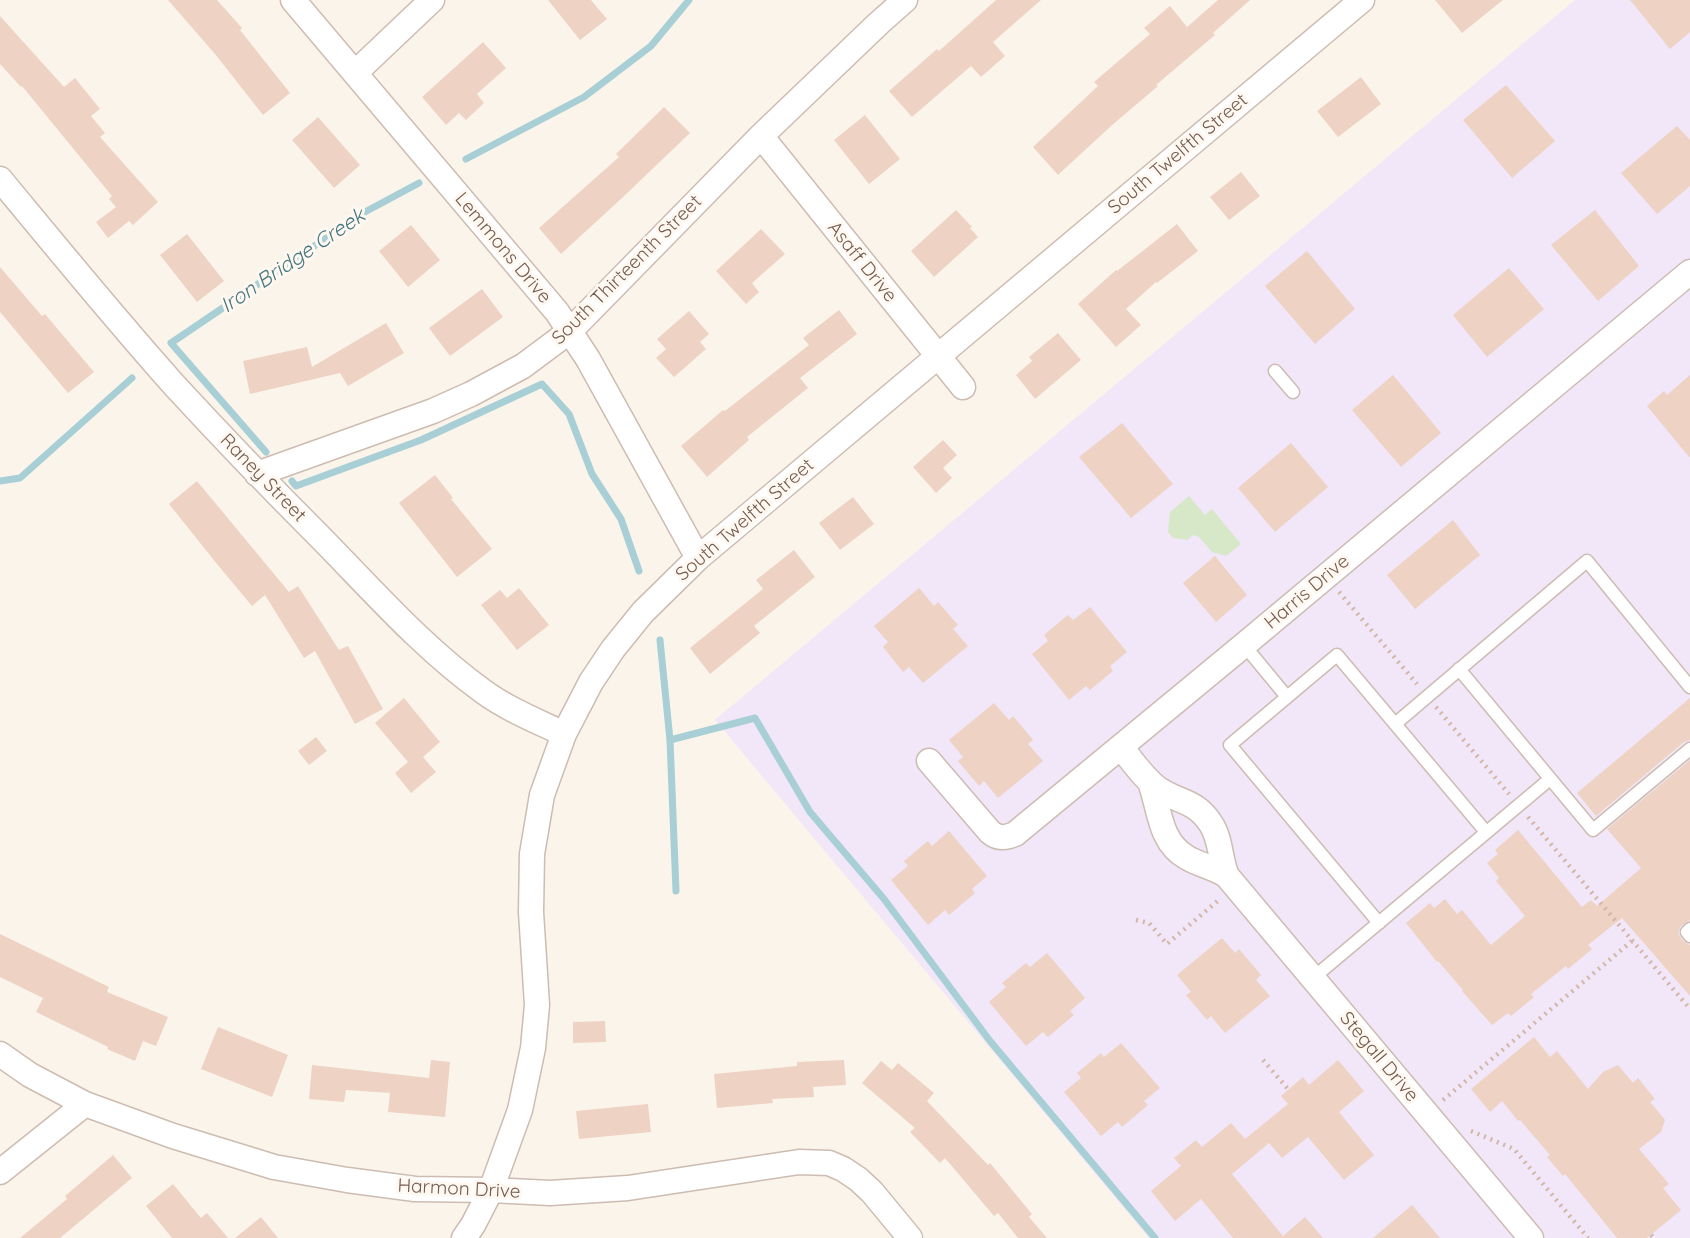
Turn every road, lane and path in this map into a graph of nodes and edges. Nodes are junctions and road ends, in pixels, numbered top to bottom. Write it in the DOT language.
graph roads {
  1 [pos="293,0"];
  2 [pos="432,0"];
  3 [pos="905,0"];
  4 [pos="1362,0"];
  5 [pos="355,74"];
  6 [pos="761,136"];
  7 [pos="0,179"];
  8 [pos="1690,272"];
  9 [pos="570,331"];
  10 [pos="937,356"];
  11 [pos="1275,370"];
  12 [pos="963,387"];
  13 [pos="1293,392"];
  14 [pos="257,474"];
  15 [pos="698,558"];
  16 [pos="1244,645"];
  17 [pos="1459,669"];
  18 [pos="1690,687"];
  19 [pos="1287,697"];
  20 [pos="1435,706"];
  21 [pos="1395,724"];
  22 [pos="564,734"];
  23 [pos="1121,747"];
  24 [pos="1690,749"];
  25 [pos="929,761"];
  26 [pos="1550,779"];
  27 [pos="1150,782"];
  28 [pos="1510,795"];
  29 [pos="1526,815"];
  30 [pos="1486,832"];
  31 [pos="1225,887"];
  32 [pos="1136,920"];
  33 [pos="1378,923"];
  34 [pos="1690,929"];
  35 [pos="1690,936"];
  36 [pos="1632,941"];
  37 [pos="1313,978"];
  38 [pos="1690,1009"];
  39 [pos="0,1054"];
  40 [pos="1263,1060"];
  41 [pos="1288,1089"];
  42 [pos="85,1104"];
  43 [pos="1427,1114"];
  44 [pos="1470,1130"];
  45 [pos="0,1172"];
  46 [pos="491,1190"];
  47 [pos="464,1238"];
  48 [pos="911,1238"];
  49 [pos="1531,1238"];
  50 [pos="1588,1238"];
  1 -- 5 [label="street, Lemmons Drive"];
  2 -- 5 [label="street"];
  3 -- 6 [label="street, South Thirteenth Street"];
  4 -- 10 [label="street, South Twelfth Street"];
  5 -- 9 [label="street, Lemmons Drive"];
  6 -- 9 [label="street, South Thirteenth Street"];
  6 -- 10 [label="street, Asaff Drive"];
  7 -- 14 [label="street, Raney Street"];
  8 -- 16 [label="street, Harris Drive"];
  9 -- 14 [label="street, South Thirteenth Street"];
  9 -- 15 [label="street, Lemmons Drive"];
  10 -- 12 [label="street, Asaff Drive"];
  10 -- 15 [label="street, South Twelfth Street"];
  11 -- 13 [label="lane"];
  14 -- 22 [label="street, Raney Street"];
  15 -- 22 [label="street, South Twelfth Street"];
  16 -- 19 [label="lane"];
  16 -- 23 [label="street, Harris Drive"];
  17 -- 18 [label="lane"];
  17 -- 21 [label="lane"];
  17 -- 26 [label="lane"];
  19 -- 21 [label="lane"];
  19 -- 33 [label="lane"];
  20 -- 28 [label="path"];
  21 -- 30 [label="lane"];
  22 -- 46 [label="street, South Twelfth Street"];
  23 -- 25 [label="street, Harris Drive"];
  23 -- 27 [label="street, Stegall Drive"];
  24 -- 26 [label="lane"];
  26 -- 30 [label="lane"];
  27 -- 31 [label="street, Stegall Drive"];
  27 -- 31 [label="street, Stegall Drive"];
  29 -- 36 [label="path"];
  30 -- 33 [label="lane"];
  31 -- 32 [label="path"];
  31 -- 37 [label="street, Stegall Drive"];
  33 -- 37 [label="lane"];
  34 -- 35 [label="lane"];
  36 -- 38 [label="path"];
  36 -- 43 [label="path"];
  37 -- 43 [label="street, Stegall Drive"];
  39 -- 42 [label="street, Harmon Drive"];
  40 -- 41 [label="path"];
  42 -- 45 [label="street"];
  42 -- 46 [label="street, Harmon Drive"];
  43 -- 49 [label="street, Stegall Drive"];
  44 -- 50 [label="path"];
  46 -- 47 [label="street, South Twelfth Street"];
  46 -- 48 [label="street, Harmon Drive"];
}
